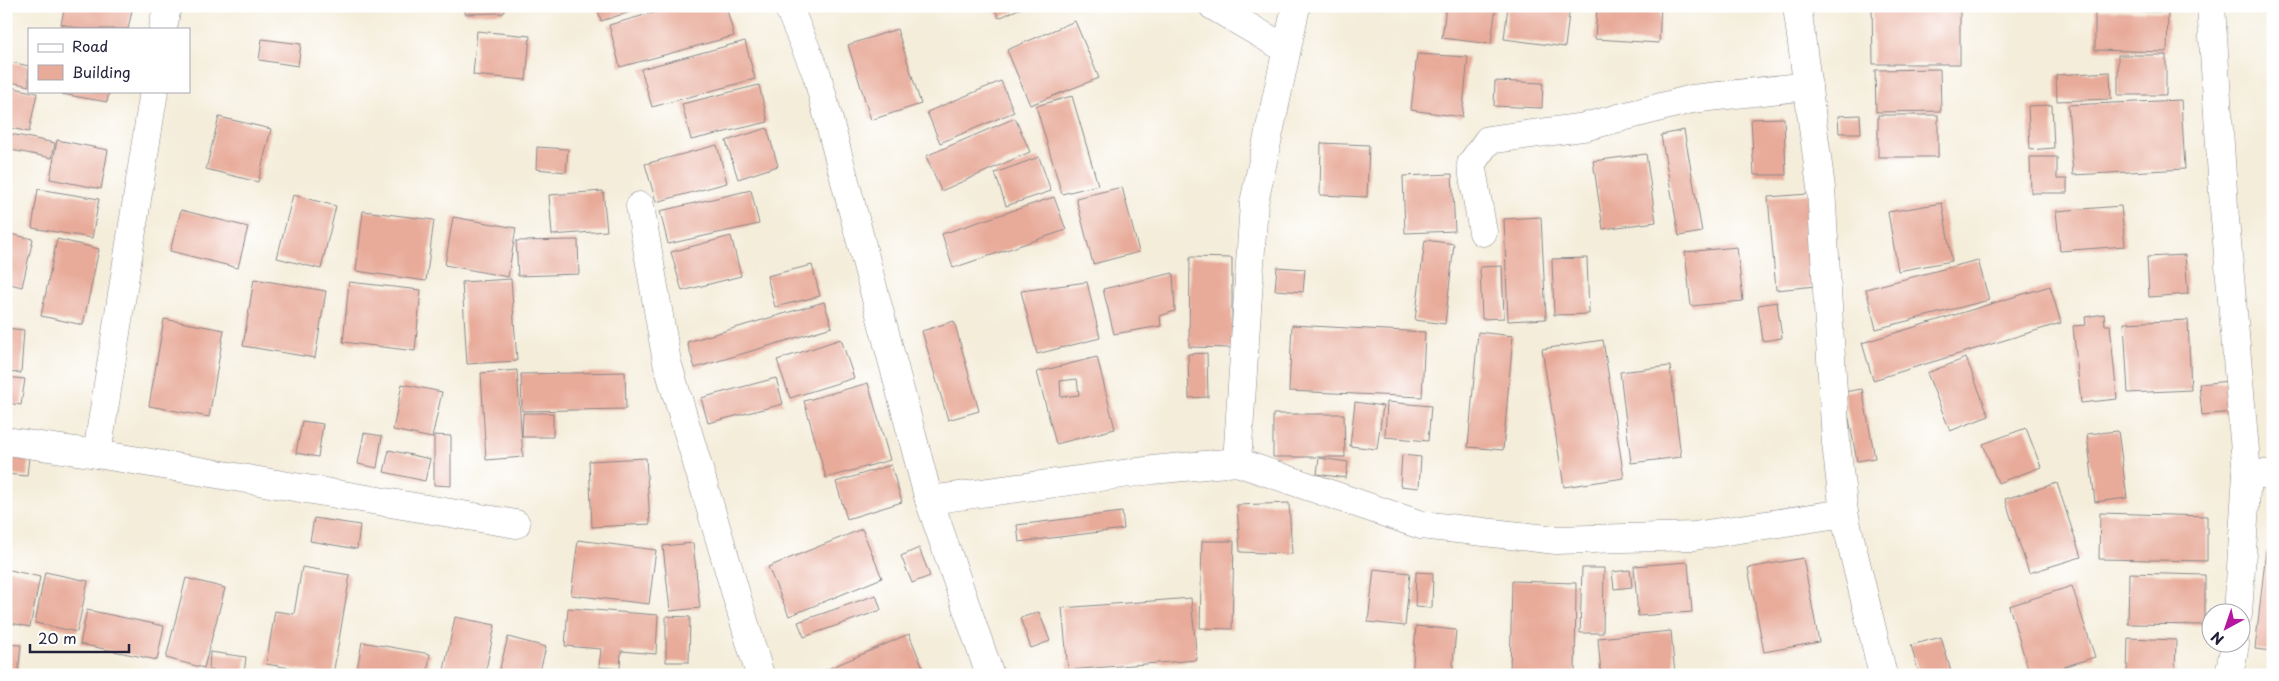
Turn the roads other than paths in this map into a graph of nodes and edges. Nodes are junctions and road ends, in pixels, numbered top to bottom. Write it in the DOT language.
graph roads {
  1 [pos="167,6"];
  2 [pos="788,6"];
  3 [pos="1213,6"];
  4 [pos="1296,6"];
  5 [pos="1796,6"];
  6 [pos="2210,6"];
  7 [pos="163,28"];
  8 [pos="1286,49"];
  9 [pos="1808,86"];
  10 [pos="154,92"];
  11 [pos="640,206"];
  12 [pos="1483,232"];
  13 [pos="6,441"];
  14 [pos="97,454"];
  15 [pos="1237,462"];
  16 [pos="2260,474"];
  17 [pos="929,500"];
  18 [pos="1844,512"];
  19 [pos="516,524"];
  20 [pos="2240,604"];
  21 [pos="2233,654"];
  22 [pos="760,675"];
  23 [pos="990,675"];
  24 [pos="1883,675"];
  25 [pos="2229,675"];
  1 -- 7 [label="street"];
  2 -- 17 [label="street"];
  3 -- 8 [label="street"];
  4 -- 8 [label="street"];
  5 -- 9 [label="street"];
  6 -- 16 [label="street"];
  8 -- 15 [label="street"];
  9 -- 12 [label="street"];
  9 -- 18 [label="street"];
  10 -- 14 [label="street"];
  11 -- 22 [label="street"];
  13 -- 14 [label="street"];
  14 -- 19 [label="street"];
  15 -- 17 [label="street"];
  15 -- 18 [label="street"];
  16 -- 20 [label="street"];
  17 -- 23 [label="street"];
  18 -- 24 [label="street"];
  21 -- 25 [label="street"];
}
